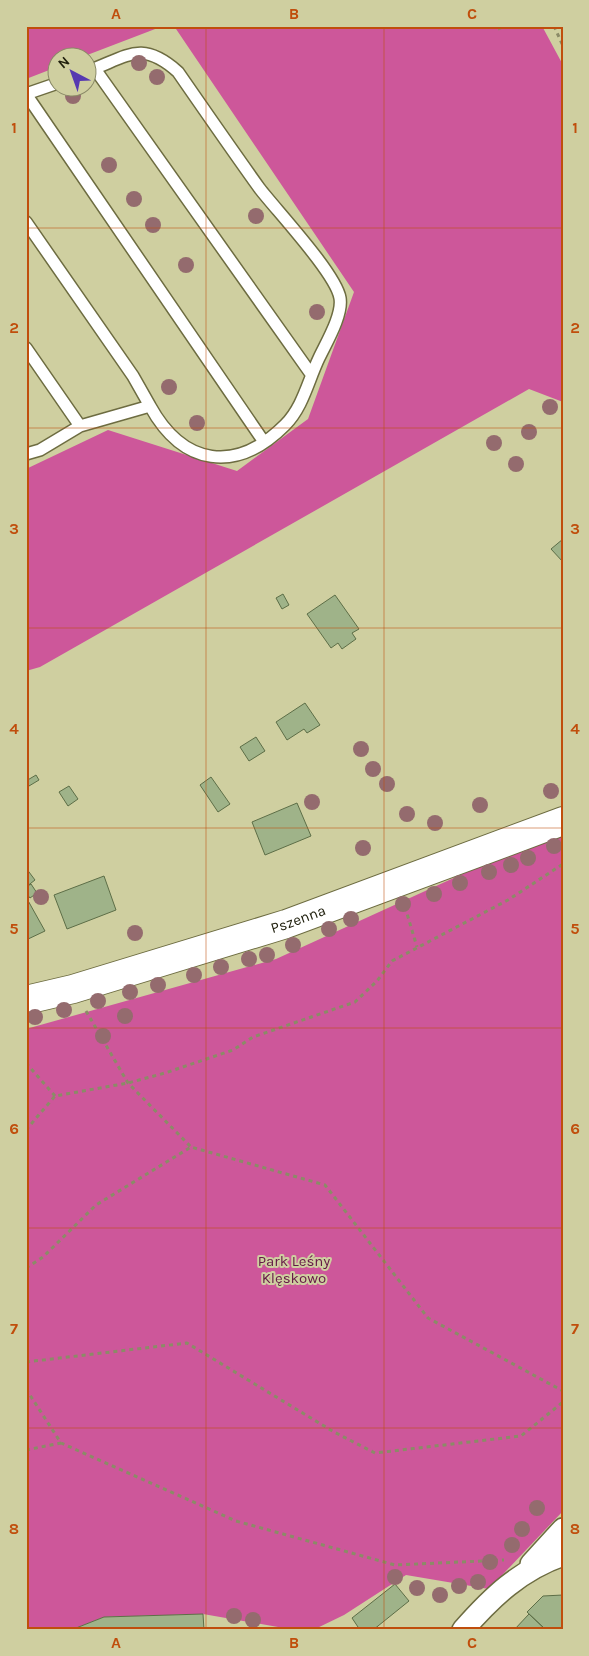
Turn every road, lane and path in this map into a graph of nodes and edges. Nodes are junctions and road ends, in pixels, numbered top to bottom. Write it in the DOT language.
graph roads {
  1 [pos="505,26"];
  2 [pos="554,26"];
  3 [pos="498,29"];
  4 [pos="563,46"];
  5 [pos="98,67"];
  6 [pos="98,80"];
  7 [pos="48,86"];
  8 [pos="26,222"];
  9 [pos="26,348"];
  10 [pos="311,374"];
  11 [pos="150,406"];
  12 [pos="80,426"];
  13 [pos="264,442"];
  14 [pos="26,454"];
  15 [pos="563,820"];
  16 [pos="563,864"];
  17 [pos="397,883"];
  18 [pos="417,947"];
  19 [pos="73,989"];
  20 [pos="26,1000"];
  21 [pos="26,1063"];
  22 [pos="128,1083"];
  23 [pos="55,1096"];
  24 [pos="26,1130"];
  25 [pos="192,1147"];
  26 [pos="26,1268"];
  27 [pos="26,1362"];
  28 [pos="26,1389"];
  29 [pos="563,1391"];
  30 [pos="563,1402"];
  31 [pos="61,1443"];
  32 [pos="26,1450"];
  33 [pos="563,1529"];
  34 [pos="563,1555"];
  35 [pos="537,1558"];
  36 [pos="516,1577"];
  37 [pos="463,1630"];
  1 -- 3 [label="path"];
  2 -- 4 [label="path"];
  5 -- 10 [label="lane"];
  6 -- 10 [label="lane"];
  7 -- 13 [label="lane"];
  8 -- 11 [label="lane"];
  9 -- 12 [label="lane"];
  10 -- 13 [label="lane"];
  11 -- 12 [label="lane"];
  11 -- 13 [label="lane"];
  12 -- 14 [label="lane"];
  15 -- 17 [label="street, Pszenna"];
  16 -- 18 [label="path"];
  17 -- 18 [label="path"];
  17 -- 19 [label="street, Pszenna"];
  18 -- 22 [label="path"];
  19 -- 20 [label="street, Pszenna"];
  19 -- 22 [label="path"];
  21 -- 23 [label="path"];
  22 -- 23 [label="path"];
  22 -- 25 [label="path"];
  23 -- 24 [label="path"];
  25 -- 26 [label="path"];
  25 -- 29 [label="path"];
  27 -- 30 [label="path"];
  28 -- 31 [label="path"];
  31 -- 32 [label="path"];
  31 -- 35 [label="path"];
  33 -- 35 [label="street"];
  34 -- 36 [label="street"];
  35 -- 36 [label="street"];
  36 -- 37 [label="street"];
}
